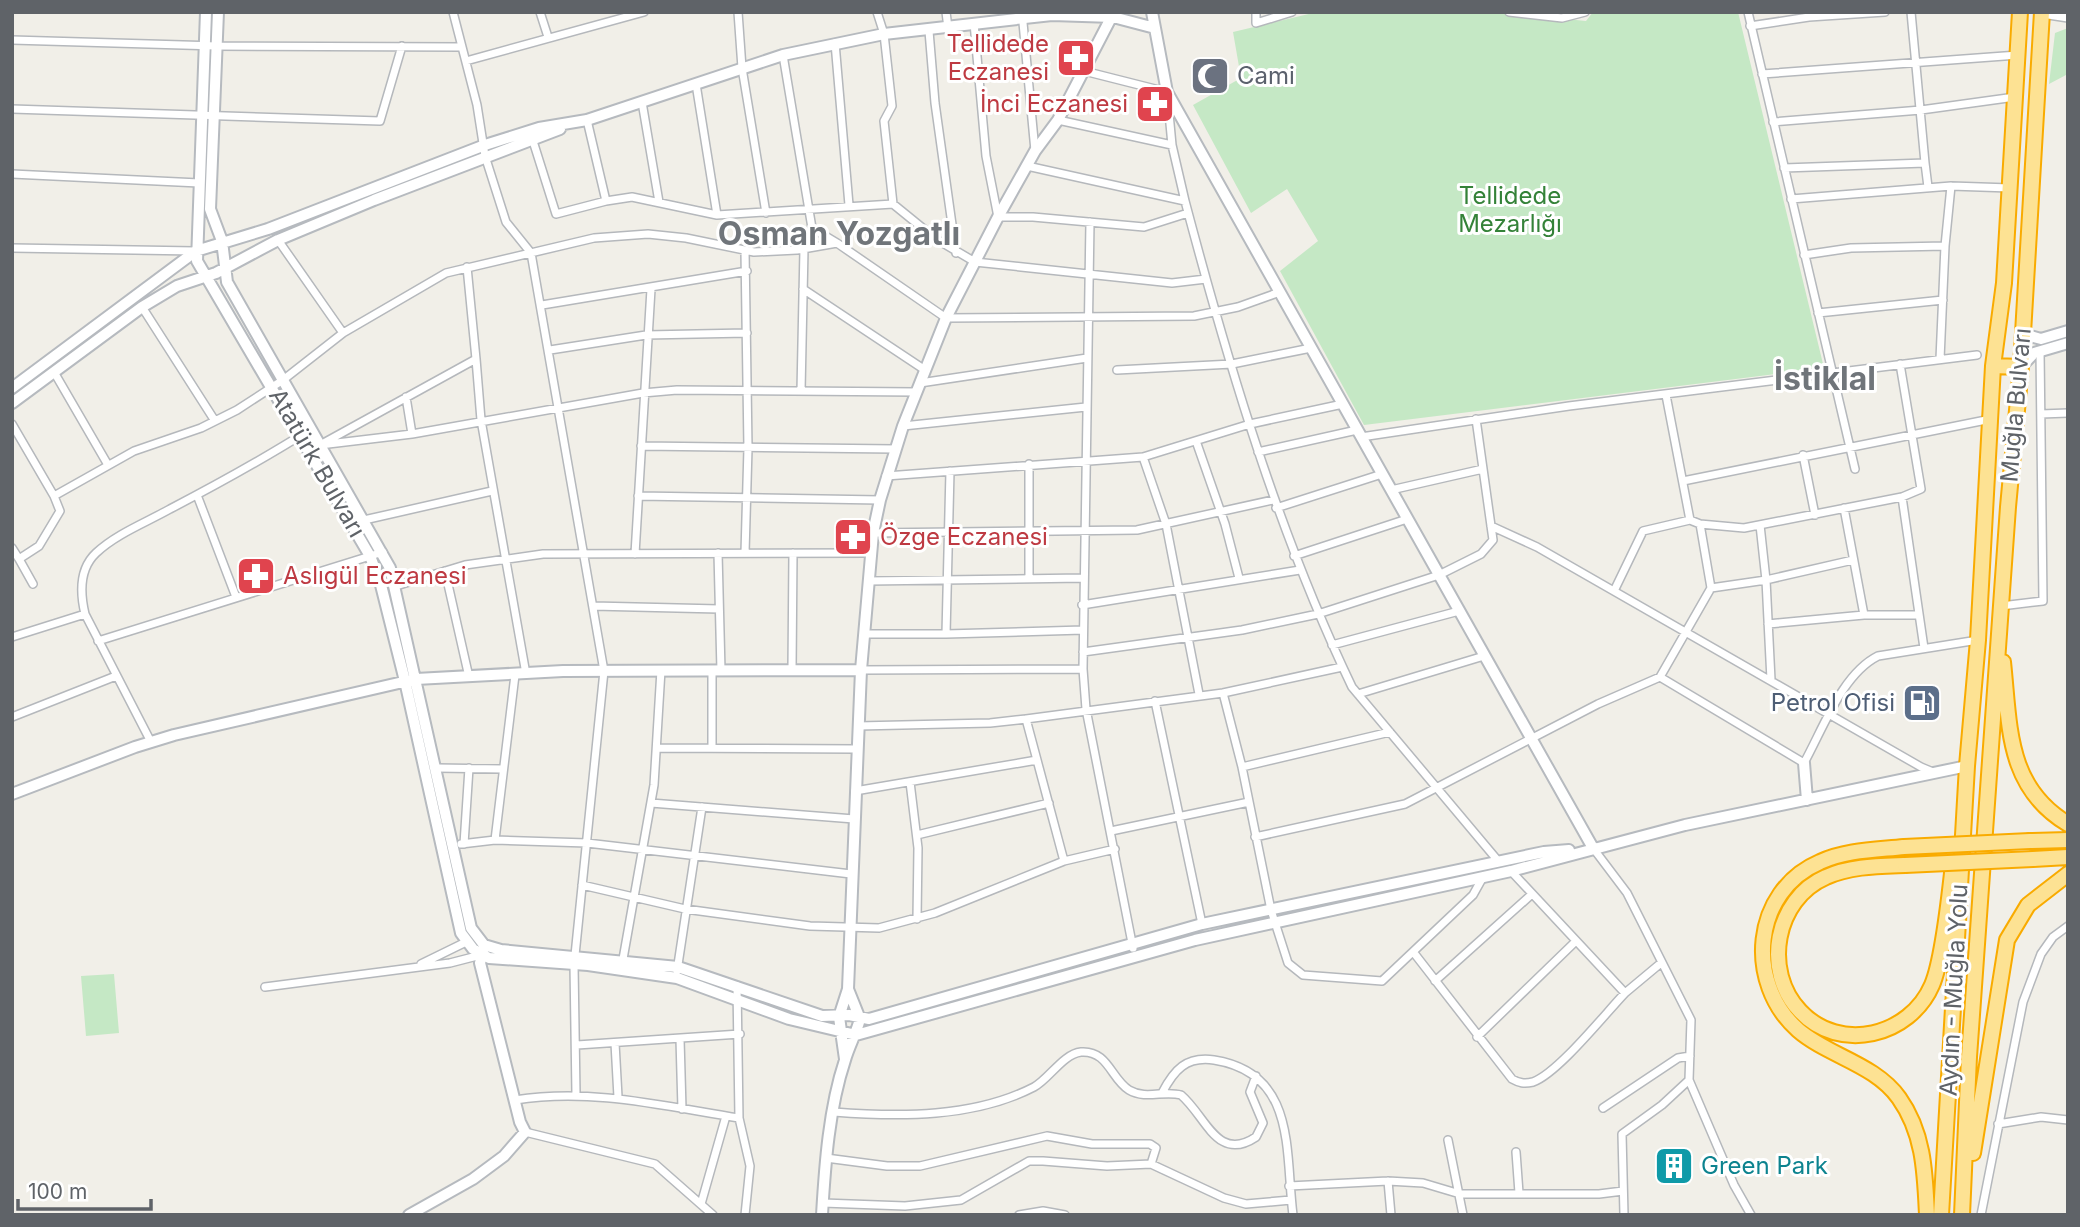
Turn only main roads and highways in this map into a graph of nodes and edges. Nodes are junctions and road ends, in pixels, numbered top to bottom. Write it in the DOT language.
graph roads {
  1 [pos="206,12"];
  2 [pos="218,12"];
  3 [pos="1154,12"];
  4 [pos="2020,12"];
  5 [pos="1056,13"];
  6 [pos="2042,13"];
  7 [pos="1023,14"];
  8 [pos="1113,15"];
  9 [pos="1155,28"];
  10 [pos="569,124"];
  11 [pos="485,151"];
  12 [pos="222,241"];
  13 [pos="196,251"];
  14 [pos="226,266"];
  15 [pos="205,276"];
  16 [pos="2068,331"];
  17 [pos="1996,332"];
  18 [pos="2023,334"];
  19 [pos="2068,343"];
  20 [pos="1993,366"];
  21 [pos="2021,367"];
  22 [pos="12,388"];
  23 [pos="12,403"];
  24 [pos="306,432"];
  25 [pos="1999,625"];
  26 [pos="861,670"];
  27 [pos="410,680"];
  28 [pos="1804,763"];
  29 [pos="1967,769"];
  30 [pos="12,794"];
  31 [pos="1987,798"];
  32 [pos="1807,800"];
  33 [pos="2068,824"];
  34 [pos="2068,840"];
  35 [pos="1592,848"];
  36 [pos="2068,857"];
  37 [pos="2068,874"];
  38 [pos="483,950"];
  39 [pos="574,960"];
  40 [pos="677,973"];
  41 [pos="848,989"];
  42 [pos="839,1017"];
  43 [pos="860,1019"];
  44 [pos="839,1032"];
  45 [pos="856,1035"];
  46 [pos="845,1059"];
  47 [pos="1965,1195"];
  48 [pos="409,1215"];
  49 [pos="822,1215"];
  50 [pos="1927,1215"];
  51 [pos="1941,1215"];
  52 [pos="1962,1215"];
  1 -- 13 [label="main road, Atatürk Bulvarı"];
  2 -- 12 [label="main road, Atatürk Bulvarı"];
  3 -- 9 [label="main road"];
  4 -- 17 [label="highway, Muğla Bulvarı"];
  5 -- 7 [label="main road"];
  5 -- 8 [label="main road"];
  6 -- 18 [label="highway, Muğla Bulvarı"];
  7 -- 10 [label="main road"];
  8 -- 9 [label="main road"];
  8 -- 26 [label="main road"];
  9 -- 35 [label="main road"];
  10 -- 11 [label="main road"];
  10 -- 11 [label="main road"];
  11 -- 12 [label="main road"];
  11 -- 14 [label="main road"];
  12 -- 13 [label="main road"];
  12 -- 14 [label="main road, Atatürk Bulvarı"];
  13 -- 15 [label="main road, Atatürk Bulvarı"];
  13 -- 22 [label="main road"];
  14 -- 15 [label="main road"];
  14 -- 24 [label="main road, Atatürk Bulvarı"];
  15 -- 23 [label="main road"];
  15 -- 24 [label="main road, Atatürk Bulvarı"];
  16 -- 18 [label="main road"];
  17 -- 18 [label="highway"];
  17 -- 20 [label="highway, Muğla Bulvarı"];
  18 -- 21 [label="highway, Muğla Bulvarı"];
  19 -- 21 [label="main road"];
  20 -- 21 [label="highway"];
  20 -- 29 [label="highway, Muğla Bulvarı"];
  21 -- 25 [label="highway, Muğla Bulvarı"];
  24 -- 27 [label="main road, Atatürk Bulvarı"];
  24 -- 27 [label="main road, Atatürk Bulvarı"];
  25 -- 31 [label="highway, Muğla Bulvarı"];
  25 -- 33 [label="highway"];
  26 -- 27 [label="main road"];
  26 -- 41 [label="main road"];
  27 -- 30 [label="main road"];
  27 -- 38 [label="main road, Atatürk Bulvarı"];
  27 -- 38 [label="main road, Atatürk Bulvarı"];
  28 -- 32 [label="main road"];
  29 -- 32 [label="main road"];
  29 -- 36 [label="highway, bridge"];
  29 -- 51 [label="highway, Aydın - Muğla Yolu"];
  31 -- 47 [label="highway, Aydın - Muğla Yolu"];
  32 -- 35 [label="main road"];
  34 -- 50 [label="highway, bridge"];
  35 -- 43 [label="main road"];
  35 -- 45 [label="main road"];
  37 -- 47 [label="highway"];
  38 -- 39 [label="main road"];
  38 -- 48 [label="main road, Atatürk Bulvarı"];
  39 -- 40 [label="main road"];
  39 -- 40 [label="main road"];
  40 -- 42 [label="main road"];
  40 -- 44 [label="main road"];
  41 -- 42 [label="main road"];
  41 -- 43 [label="main road"];
  42 -- 43 [label="main road"];
  42 -- 44 [label="main road"];
  43 -- 45 [label="main road"];
  44 -- 45 [label="main road"];
  44 -- 46 [label="main road"];
  45 -- 46 [label="main road"];
  46 -- 49 [label="main road"];
  47 -- 52 [label="highway, Aydın - Muğla Yolu"];
}
